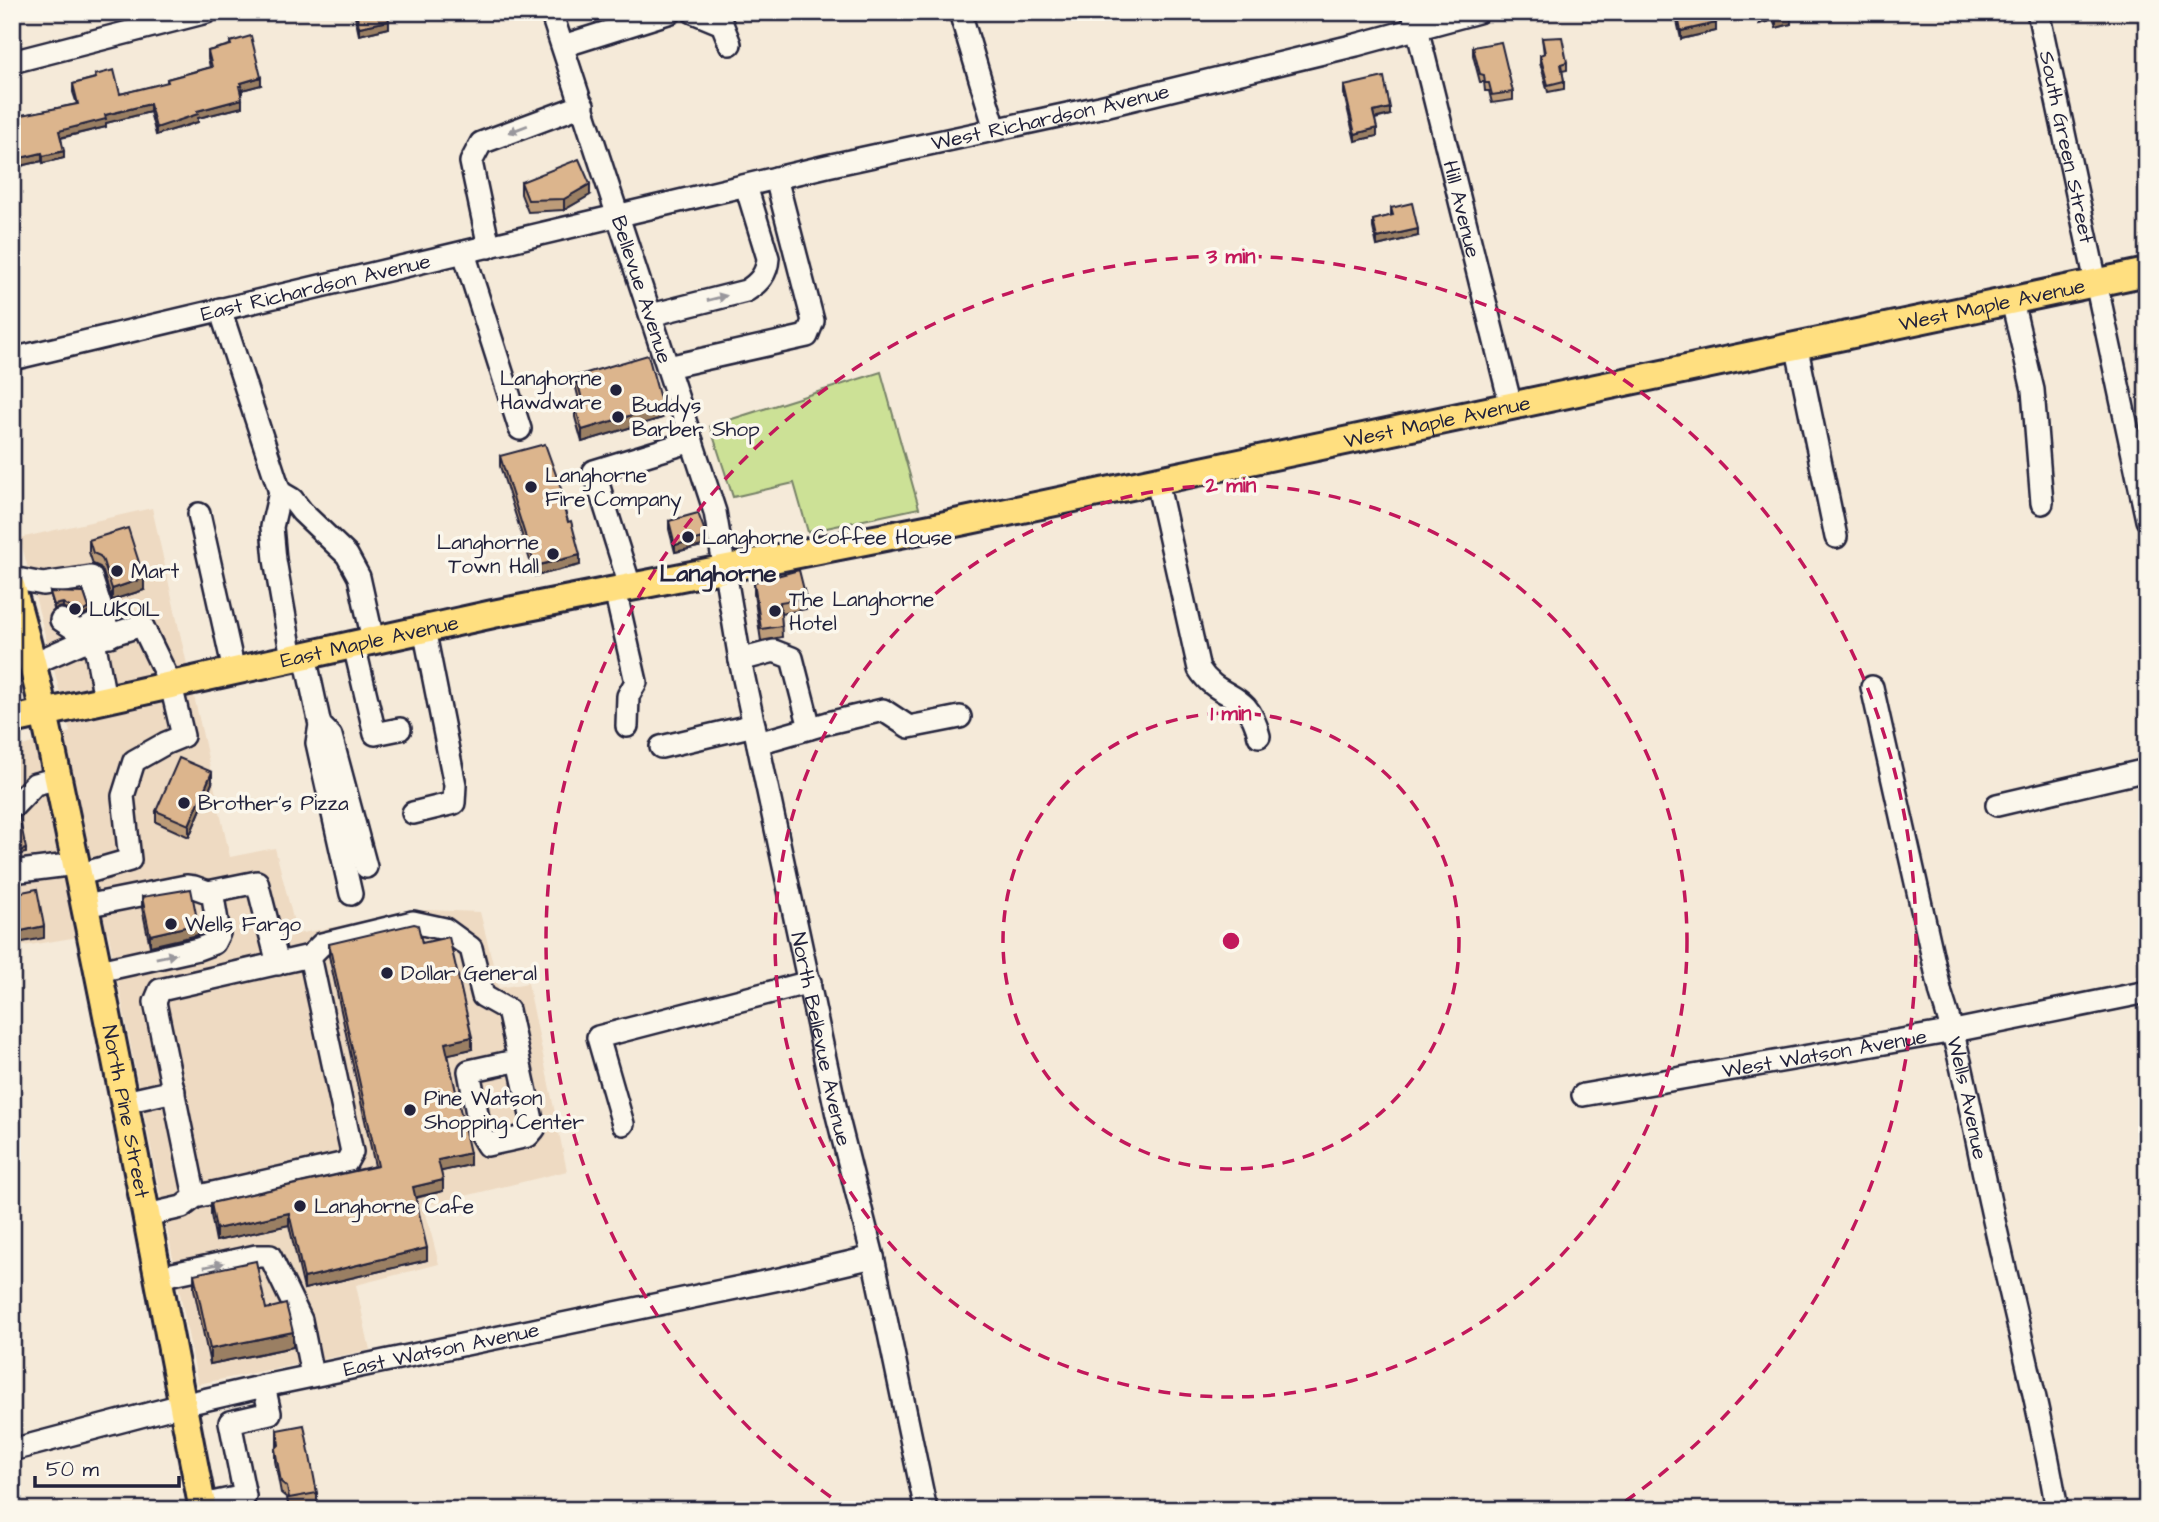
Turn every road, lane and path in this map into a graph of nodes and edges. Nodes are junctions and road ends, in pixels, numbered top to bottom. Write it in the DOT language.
graph roads {
  1 [pos="206,12"];
  2 [pos="551,12"];
  3 [pos="671,12"];
  4 [pos="693,12"];
  5 [pos="960,12"];
  6 [pos="1478,12"];
  7 [pos="2038,12"];
  8 [pos="177,16"];
  9 [pos="1414,21"];
  10 [pos="730,44"];
  11 [pos="563,46"];
  12 [pos="12,62"];
  13 [pos="583,106"];
  14 [pos="995,129"];
  15 [pos="776,178"];
  16 [pos="746,186"];
  17 [pos="618,215"];
  18 [pos="489,247"];
  19 [pos="464,253"];
  20 [pos="2147,272"];
  21 [pos="2095,283"];
  22 [pos="2012,301"];
  23 [pos="220,309"];
  24 [pos="651,315"];
  25 [pos="1796,344"];
  26 [pos="12,359"];
  27 [pos="668,367"];
  28 [pos="1511,406"];
  29 [pos="520,429"];
  30 [pos="692,441"];
  31 [pos="1157,481"];
  32 [pos="280,492"];
  33 [pos="2042,503"];
  34 [pos="199,514"];
  35 [pos="2147,520"];
  36 [pos="1836,537"];
  37 [pos="726,567"];
  38 [pos="12,578"];
  39 [pos="12,588"];
  40 [pos="623,588"];
  41 [pos="424,629"];
  42 [pos="85,631"];
  43 [pos="364,643"];
  44 [pos="299,657"];
  45 [pos="740,660"];
  46 [pos="34,663"];
  47 [pos="234,671"];
  48 [pos="171,685"];
  49 [pos="1872,687"];
  50 [pos="105,699"];
  51 [pos="45,712"];
  52 [pos="960,717"];
  53 [pos="12,720"];
  54 [pos="320,725"];
  55 [pos="627,726"];
  56 [pos="810,728"];
  57 [pos="400,729"];
  58 [pos="756,734"];
  59 [pos="1259,736"];
  60 [pos="661,747"];
  61 [pos="2147,770"];
  62 [pos="59,778"];
  63 [pos="1997,805"];
  64 [pos="12,808"];
  65 [pos="412,813"];
  66 [pos="366,867"];
  67 [pos="77,869"];
  68 [pos="12,872"];
  69 [pos="208,892"];
  70 [pos="351,894"];
  71 [pos="85,906"];
  72 [pos="310,956"];
  73 [pos="278,964"];
  74 [pos="99,971"];
  75 [pos="810,982"];
  76 [pos="2147,992"];
  77 [pos="1954,1031"];
  78 [pos="519,1060"];
  79 [pos="174,1091"];
  80 [pos="1583,1095"];
  81 [pos="125,1102"];
  82 [pos="623,1125"];
  83 [pos="195,1196"];
  84 [pos="147,1215"];
  85 [pos="873,1258"];
  86 [pos="159,1277"];
  87 [pos="312,1375"];
  88 [pos="264,1386"];
  89 [pos="182,1405"];
  90 [pos="12,1450"];
  91 [pos="202,1507"];
  92 [pos="926,1510"];
  93 [pos="2057,1510"];
  1 -- 8 [label="street"];
  2 -- 11 [label="street, Bellevue Avenue"];
  3 -- 11 [label="street"];
  4 -- 10 [label="street"];
  5 -- 14 [label="street"];
  6 -- 9 [label="street, West Richardson Avenue"];
  7 -- 21 [label="street, South Green Street"];
  8 -- 12 [label="street"];
  9 -- 14 [label="street, West Richardson Avenue"];
  9 -- 28 [label="street, Hill Avenue"];
  11 -- 13 [label="street, Bellevue Avenue"];
  13 -- 17 [label="street, Bellevue Avenue"];
  13 -- 18 [label="street, one-way"];
  14 -- 15 [label="street, West Richardson Avenue"];
  15 -- 16 [label="street, West Richardson Avenue"];
  15 -- 27 [label="street"];
  16 -- 17 [label="street, West Richardson Avenue"];
  24 -- 16 [label="street, one-way"];
  17 -- 18 [label="street, East Richardson Avenue"];
  17 -- 24 [label="street, Bellevue Avenue"];
  18 -- 19 [label="street, East Richardson Avenue"];
  19 -- 23 [label="street, East Richardson Avenue"];
  19 -- 29 [label="street"];
  20 -- 21 [label="main road, West Maple Avenue"];
  21 -- 22 [label="main road, West Maple Avenue"];
  21 -- 35 [label="street, South Green Street"];
  22 -- 25 [label="main road, West Maple Avenue"];
  22 -- 33 [label="street"];
  23 -- 26 [label="street, East Richardson Avenue"];
  23 -- 32 [label="street"];
  24 -- 27 [label="street, Bellevue Avenue"];
  25 -- 28 [label="main road, West Maple Avenue"];
  25 -- 36 [label="street"];
  27 -- 30 [label="street, Bellevue Avenue"];
  28 -- 31 [label="main road, West Maple Avenue"];
  30 -- 37 [label="street, Bellevue Avenue"];
  30 -- 40 [label="street"];
  31 -- 37 [label="main road, West Maple Avenue"];
  31 -- 59 [label="street"];
  32 -- 43 [label="street"];
  32 -- 44 [label="street"];
  34 -- 47 [label="street"];
  37 -- 40 [label="main road, East Maple Avenue"];
  37 -- 45 [label="street, North Bellevue Avenue"];
  38 -- 42 [label="street"];
  39 -- 46 [label="main road, North Pine Street"];
  40 -- 41 [label="main road, East Maple Avenue"];
  40 -- 55 [label="street"];
  41 -- 43 [label="main road, East Maple Avenue"];
  41 -- 65 [label="street"];
  42 -- 46 [label="street"];
  42 -- 48 [label="street"];
  42 -- 50 [label="street"];
  43 -- 44 [label="main road, East Maple Avenue"];
  43 -- 57 [label="street"];
  44 -- 47 [label="main road, East Maple Avenue"];
  44 -- 54 [label="street"];
  45 -- 56 [label="street"];
  45 -- 58 [label="street, North Bellevue Avenue"];
  46 -- 51 [label="main road, North Pine Street"];
  47 -- 48 [label="main road, East Maple Avenue"];
  48 -- 50 [label="main road, East Maple Avenue"];
  48 -- 67 [label="street"];
  49 -- 77 [label="street, Wells Avenue"];
  50 -- 51 [label="main road, East Maple Avenue"];
  51 -- 53 [label="main road, East Maple Avenue"];
  51 -- 62 [label="main road, North Pine Street"];
  52 -- 56 [label="street"];
  54 -- 66 [label="street"];
  54 -- 70 [label="street"];
  56 -- 58 [label="street"];
  58 -- 60 [label="street"];
  58 -- 75 [label="street, North Bellevue Avenue"];
  61 -- 63 [label="street"];
  62 -- 64 [label="street"];
  62 -- 67 [label="main road, North Pine Street"];
  67 -- 68 [label="street"];
  67 -- 71 [label="main road, North Pine Street"];
  69 -- 71 [label="street"];
  69 -- 73 [label="street"];
  74 -- 69 [label="street, one-way"];
  71 -- 74 [label="main road, North Pine Street"];
  72 -- 73 [label="street"];
  72 -- 78 [label="street"];
  72 -- 83 [label="street"];
  73 -- 79 [label="street"];
  74 -- 81 [label="main road, North Pine Street"];
  75 -- 82 [label="street"];
  75 -- 85 [label="street, North Bellevue Avenue"];
  76 -- 77 [label="street, West Watson Avenue"];
  77 -- 80 [label="street, West Watson Avenue"];
  77 -- 93 [label="street, Wells Avenue"];
  79 -- 81 [label="street"];
  79 -- 83 [label="street"];
  81 -- 84 [label="main road, North Pine Street"];
  83 -- 84 [label="street"];
  84 -- 86 [label="main road, North Pine Street"];
  85 -- 87 [label="street, East Watson Avenue"];
  85 -- 92 [label="street, North Bellevue Avenue"];
  86 -- 87 [label="street, one-way"];
  86 -- 89 [label="main road, North Pine Street"];
  87 -- 88 [label="street, East Watson Avenue"];
  88 -- 89 [label="street, East Watson Avenue"];
  88 -- 91 [label="street"];
  89 -- 90 [label="street, East Watson Avenue"];
  89 -- 91 [label="main road, North Pine Street"];
}
